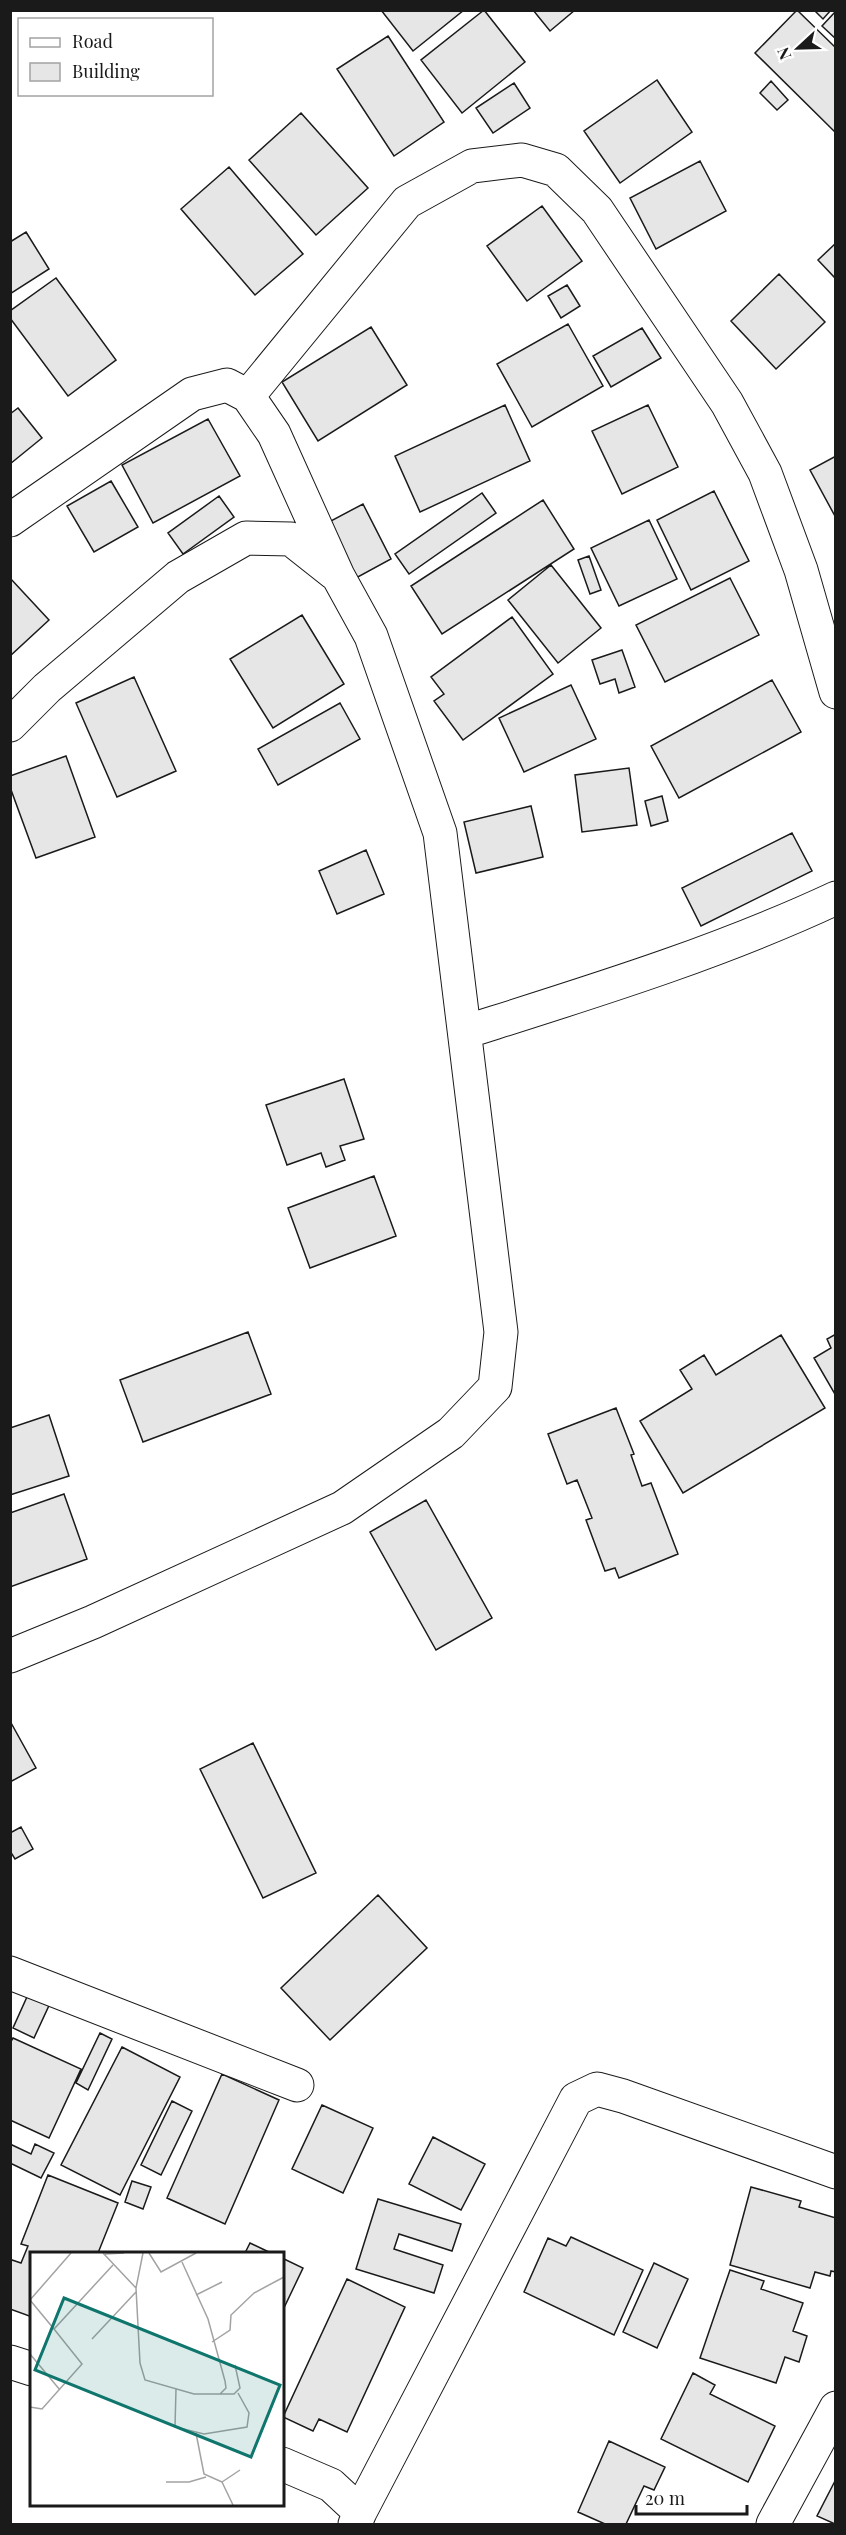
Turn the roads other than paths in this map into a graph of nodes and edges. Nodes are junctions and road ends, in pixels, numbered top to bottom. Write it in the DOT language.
graph roads {
  1 [pos="248,396"];
  2 [pos="10,520"];
  3 [pos="338,576"];
  4 [pos="830,648"];
  5 [pos="836,692"];
  6 [pos="10,725"];
  7 [pos="836,898"];
  8 [pos="465,1032"];
  9 [pos="10,1656"];
  10 [pos="10,1973"];
  11 [pos="297,2085"];
  12 [pos="836,2172"];
  13 [pos="10,2362"];
  14 [pos="30,2368"];
  15 [pos="836,2408"];
  16 [pos="284,2465"];
  17 [pos="357,2518"];
  18 [pos="772,2524"];
  1 -- 2 [label="street"];
  1 -- 3 [label="street"];
  1 -- 4 [label="street"];
  3 -- 6 [label="street"];
  3 -- 8 [label="street"];
  4 -- 5 [label="street"];
  7 -- 8 [label="street"];
  8 -- 9 [label="street"];
  10 -- 11 [label="street"];
  12 -- 17 [label="street"];
  13 -- 14 [label="street"];
  15 -- 18 [label="street"];
  16 -- 17 [label="street"];
}
